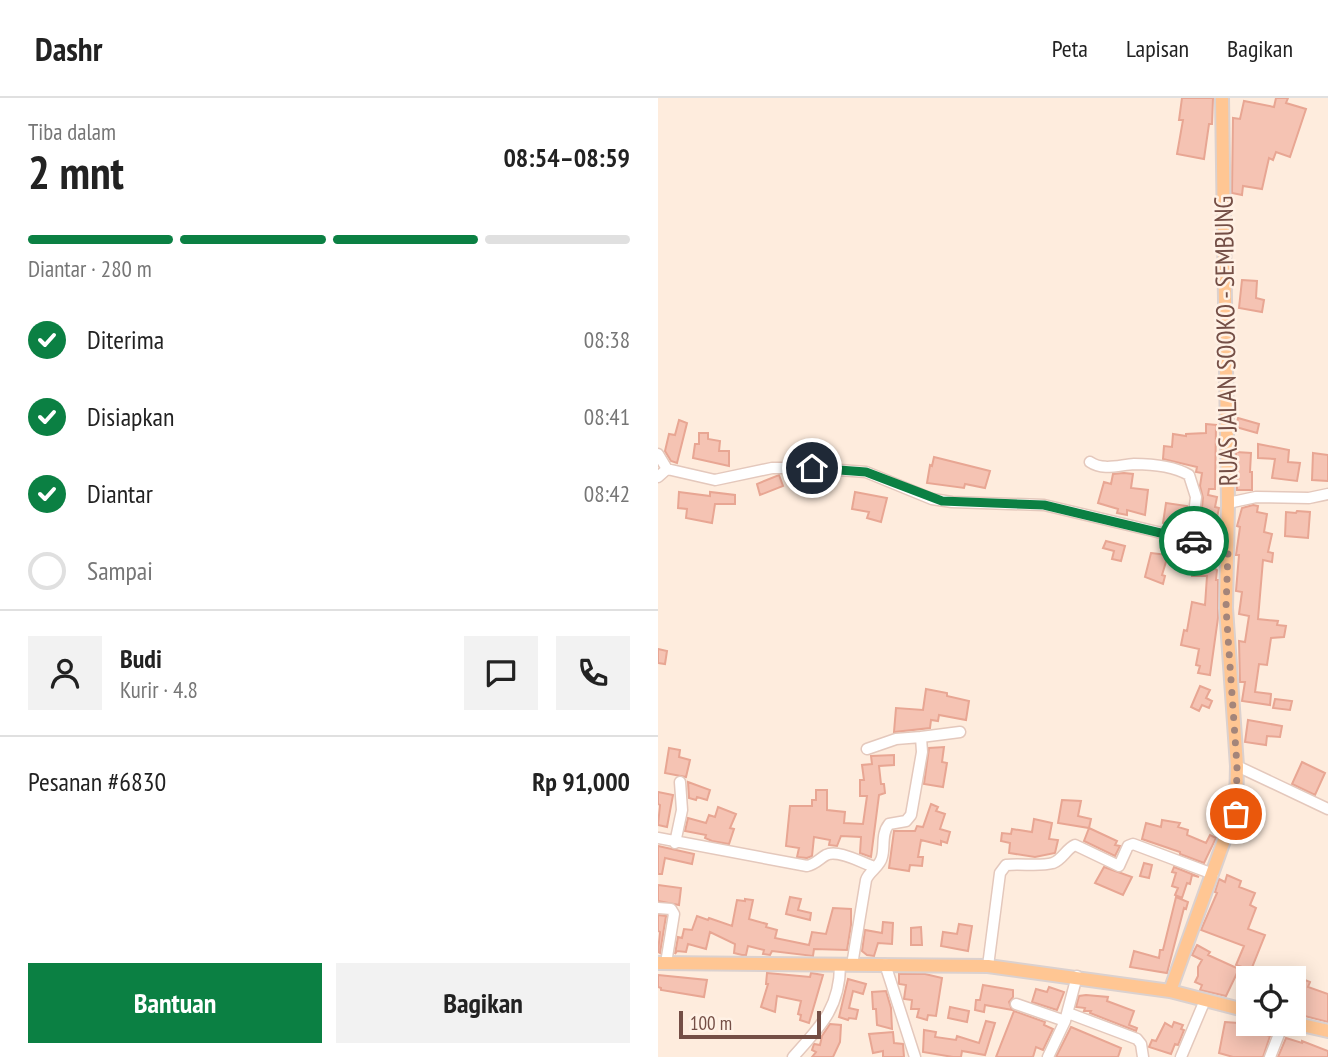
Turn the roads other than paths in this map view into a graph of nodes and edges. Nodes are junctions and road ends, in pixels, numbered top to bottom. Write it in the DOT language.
graph roads {
  1 [pos="1222,98"];
  2 [pos="658,454"];
  3 [pos="1090,462"];
  4 [pos="667,469"];
  5 [pos="658,477"];
  6 [pos="1328,494"];
  7 [pos="1228,503"];
  8 [pos="1191,540"];
  9 [pos="1228,552"];
  10 [pos="960,733"];
  11 [pos="921,737"];
  12 [pos="867,749"];
  13 [pos="1237,766"];
  14 [pos="680,782"];
  15 [pos="1328,809"];
  16 [pos="658,838"];
  17 [pos="675,843"];
  18 [pos="874,867"];
  19 [pos="1213,874"];
  20 [pos="658,908"];
  21 [pos="662,963"];
  22 [pos="885,964"];
  23 [pos="846,965"];
  24 [pos="988,966"];
  25 [pos="1077,976"];
  26 [pos="1170,991"];
  27 [pos="1205,1000"];
  28 [pos="1016,1004"];
  29 [pos="1236,1008"];
  30 [pos="1066,1017"];
  31 [pos="1306,1026"];
  32 [pos="1328,1031"];
  33 [pos="1278,1036"];
  34 [pos="793,1057"];
  35 [pos="915,1057"];
  36 [pos="1048,1057"];
  37 [pos="1143,1057"];
  38 [pos="1181,1057"];
  39 [pos="1270,1057"];
  1 -- 7 [label="main road, RUAS JALAN SOOKO - SEMBUNG"];
  2 -- 4 [label="street"];
  3 -- 8 [label="street"];
  4 -- 5 [label="street"];
  4 -- 8 [label="street"];
  6 -- 7 [label="street"];
  7 -- 9 [label="main road, RUAS JALAN SOOKO - SEMBUNG"];
  8 -- 9 [label="street"];
  9 -- 13 [label="main road, RUAS JALAN SOOKO - SEMBUNG"];
  10 -- 11 [label="street"];
  11 -- 12 [label="street"];
  11 -- 18 [label="street"];
  13 -- 15 [label="street"];
  13 -- 19 [label="main road, RUAS JALAN SOOKO - SEMBUNG"];
  14 -- 17 [label="street"];
  16 -- 17 [label="street"];
  17 -- 18 [label="street"];
  18 -- 23 [label="street"];
  19 -- 24 [label="street"];
  19 -- 26 [label="main road, RUAS JALAN SOOKO - SEMBUNG"];
  20 -- 21 [label="street"];
  21 -- 23 [label="main road"];
  22 -- 23 [label="main road"];
  22 -- 24 [label="main road"];
  22 -- 35 [label="street"];
  23 -- 34 [label="street"];
  24 -- 25 [label="main road"];
  25 -- 26 [label="main road"];
  25 -- 30 [label="street"];
  26 -- 27 [label="main road"];
  27 -- 29 [label="main road"];
  27 -- 38 [label="street"];
  28 -- 30 [label="street"];
  30 -- 36 [label="street"];
  30 -- 37 [label="street"];
  31 -- 32 [label="main road"];
  33 -- 39 [label="street"];
}
